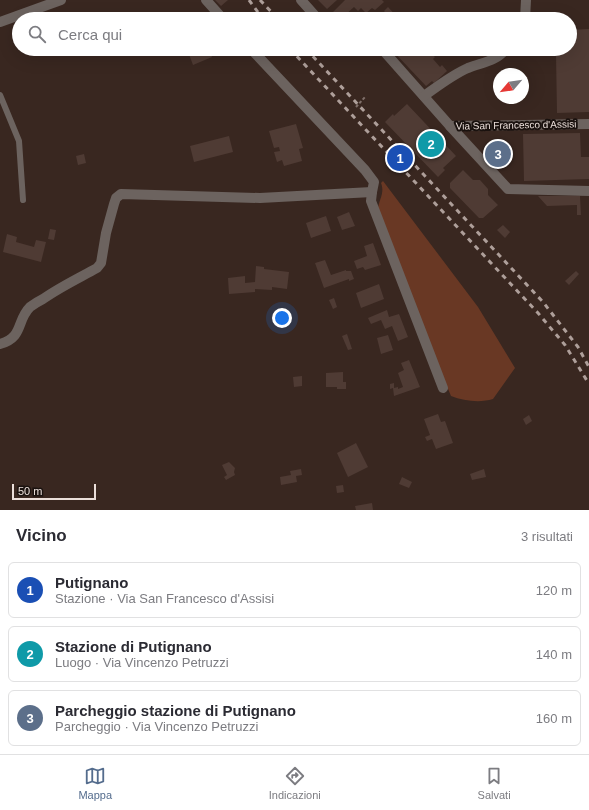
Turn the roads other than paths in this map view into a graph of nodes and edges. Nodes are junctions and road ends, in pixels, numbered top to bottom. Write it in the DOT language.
graph roads {
  1 [pos="61,0"];
  2 [pos="206,0"];
  3 [pos="301,0"];
  4 [pos="526,0"];
  5 [pos="28,12"];
  6 [pos="217,12"];
  7 [pos="312,12"];
  8 [pos="525,12"];
  9 [pos="12,18"];
  10 [pos="0,22"];
  11 [pos="259,56"];
  12 [pos="388,56"];
  13 [pos="497,56"];
  14 [pos="0,95"];
  15 [pos="424,96"];
  16 [pos="589,124"];
  17 [pos="450,126"];
  18 [pos="589,191"];
  19 [pos="372,192"];
  20 [pos="23,200"];
  21 [pos="0,344"];
  22 [pos="443,388"];
  1 -- 5 [label="street"];
  2 -- 6 [label="street"];
  3 -- 7 [label="street"];
  4 -- 8 [label="street"];
  9 -- 10 [label="street"];
  11 -- 19 [label="street"];
  12 -- 15 [label="street, Via San Francesco d'Assisi"];
  13 -- 15 [label="street"];
  14 -- 20 [label="lane"];
  15 -- 17 [label="street, Via San Francesco d'Assisi"];
  16 -- 17 [label="street, Via San Francesco d'Assisi"];
  17 -- 18 [label="street"];
  19 -- 21 [label="street"];
  19 -- 22 [label="street"];
}
